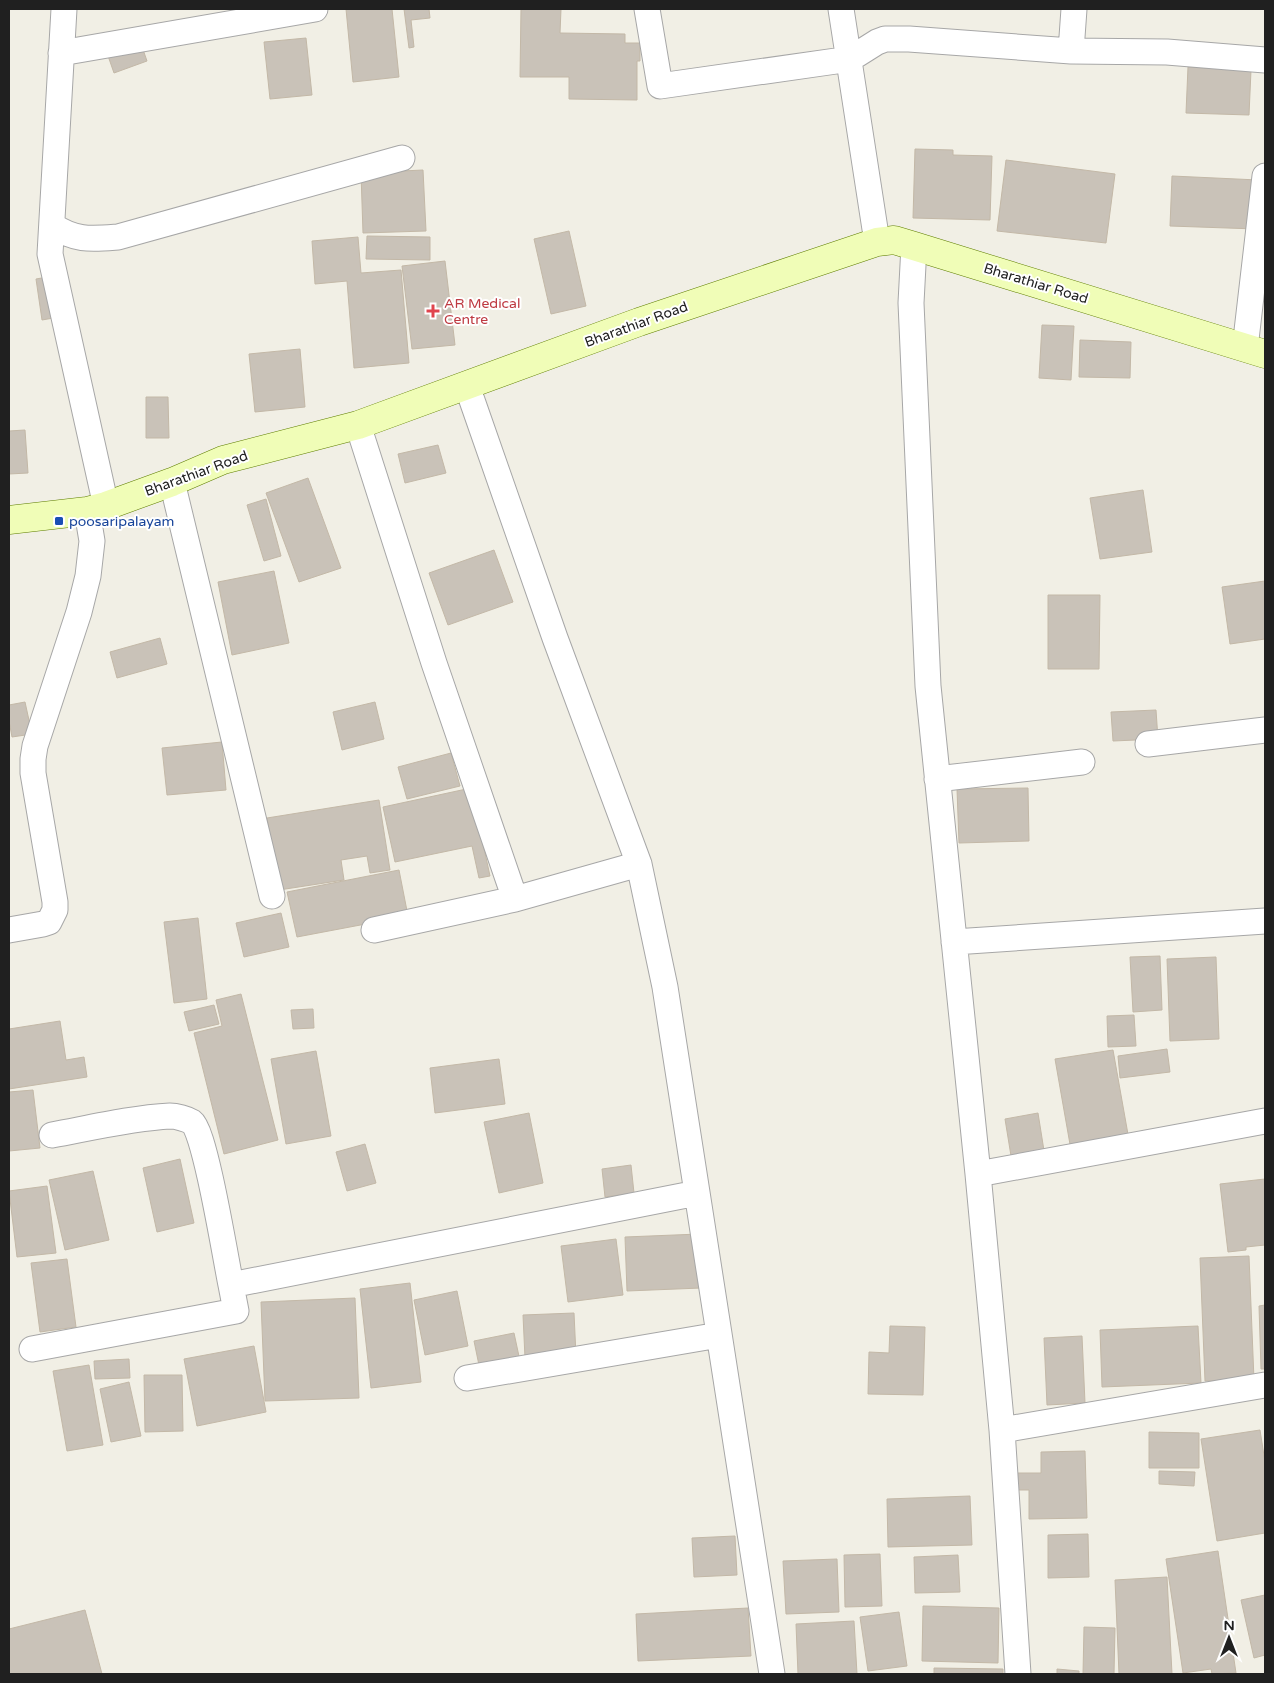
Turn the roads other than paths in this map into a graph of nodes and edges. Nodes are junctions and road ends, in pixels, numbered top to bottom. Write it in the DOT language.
graph roads {
  1 [pos="64,9"];
  2 [pos="315,9"];
  3 [pos="647,9"];
  4 [pos="841,9"];
  5 [pos="1074,9"];
  6 [pos="1071,51"];
  7 [pos="61,53"];
  8 [pos="850,59"];
  9 [pos="1265,60"];
  10 [pos="402,158"];
  11 [pos="1265,176"];
  12 [pos="52,224"];
  13 [pos="877,242"];
  14 [pos="914,246"];
  15 [pos="1255,351"];
  16 [pos="467,386"];
  17 [pos="358,425"];
  18 [pos="172,482"];
  19 [pos="96,508"];
  20 [pos="9,520"];
  21 [pos="1265,730"];
  22 [pos="1148,744"];
  23 [pos="1082,762"];
  24 [pos="937,779"];
  25 [pos="638,864"];
  26 [pos="272,896"];
  27 [pos="516,899"];
  28 [pos="1265,920"];
  29 [pos="9,930"];
  30 [pos="374,930"];
  31 [pos="954,942"];
  32 [pos="1265,1121"];
  33 [pos="52,1135"];
  34 [pos="978,1174"];
  35 [pos="697,1193"];
  36 [pos="231,1285"];
  37 [pos="719,1335"];
  38 [pos="32,1349"];
  39 [pos="467,1378"];
  40 [pos="1265,1385"];
  41 [pos="1002,1430"];
  42 [pos="772,1674"];
  43 [pos="1018,1674"];
  1 -- 7 [label="street"];
  2 -- 7 [label="street"];
  3 -- 8 [label="street"];
  4 -- 8 [label="street"];
  5 -- 6 [label="street"];
  6 -- 8 [label="street"];
  6 -- 9 [label="street"];
  7 -- 12 [label="street"];
  8 -- 13 [label="street"];
  10 -- 12 [label="street"];
  11 -- 15 [label="street"];
  12 -- 19 [label="street"];
  13 -- 14 [label="main road, Bharathiar Road"];
  13 -- 16 [label="main road, Bharathiar Road"];
  14 -- 15 [label="main road, Bharathiar Road"];
  14 -- 24 [label="street"];
  16 -- 17 [label="main road, Bharathiar Road"];
  16 -- 25 [label="street"];
  17 -- 18 [label="main road, Bharathiar Road"];
  17 -- 27 [label="street"];
  18 -- 19 [label="main road, Bharathiar Road"];
  18 -- 26 [label="street"];
  19 -- 20 [label="main road, Bharathiar Road"];
  19 -- 29 [label="street"];
  21 -- 22 [label="street"];
  23 -- 24 [label="street"];
  24 -- 31 [label="street"];
  25 -- 27 [label="street"];
  25 -- 35 [label="street"];
  27 -- 30 [label="street"];
  28 -- 31 [label="street"];
  31 -- 34 [label="street"];
  32 -- 34 [label="street"];
  33 -- 36 [label="street"];
  34 -- 41 [label="street"];
  35 -- 36 [label="street"];
  35 -- 37 [label="street"];
  36 -- 38 [label="street"];
  37 -- 39 [label="street"];
  37 -- 42 [label="street"];
  40 -- 41 [label="street"];
  41 -- 43 [label="street"];
}
